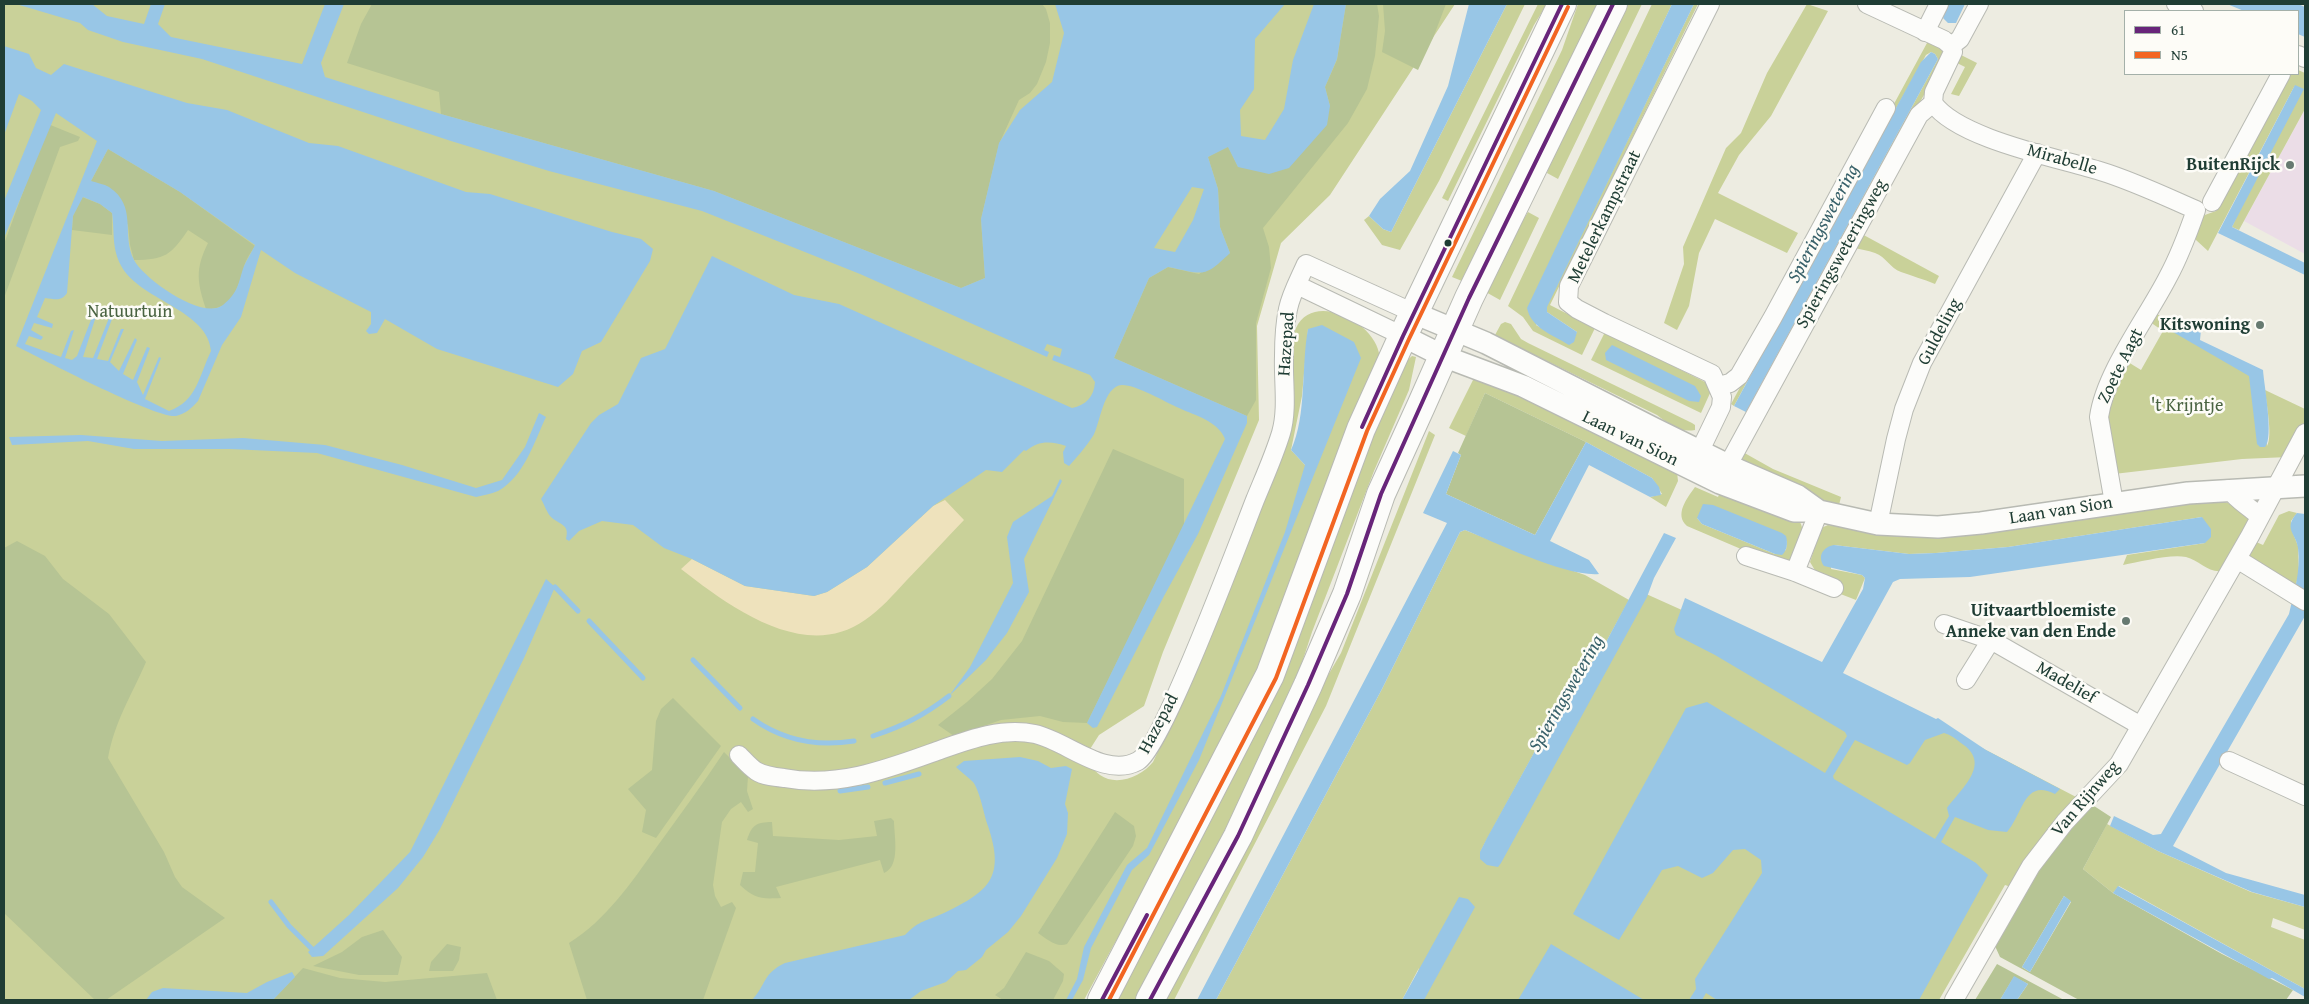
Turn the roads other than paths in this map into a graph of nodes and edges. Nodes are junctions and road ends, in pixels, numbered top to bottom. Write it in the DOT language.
graph roads {
  1 [pos="1562,4"];
  2 [pos="1613,4"];
  3 [pos="1710,4"];
  4 [pos="1867,4"];
  5 [pos="1939,4"];
  6 [pos="1978,4"];
  7 [pos="2176,4"];
  8 [pos="2191,10"];
  9 [pos="1925,32"];
  10 [pos="1951,46"];
  11 [pos="2280,75"];
  12 [pos="1933,103"];
  13 [pos="1886,108"];
  14 [pos="2037,153"];
  15 [pos="2212,202"];
  16 [pos="2196,210"];
  17 [pos="1297,285"];
  18 [pos="1408,325"];
  19 [pos="1455,330"];
  20 [pos="1443,356"];
  21 [pos="1719,386"];
  22 [pos="2305,434"];
  23 [pos="1695,460"];
  24 [pos="1728,465"];
  25 [pos="2305,486"];
  26 [pos="2277,487"];
  27 [pos="2229,489"];
  28 [pos="2114,503"];
  29 [pos="1818,510"];
  30 [pos="2260,517"];
  31 [pos="1878,524"];
  32 [pos="1746,556"];
  33 [pos="2237,558"];
  34 [pos="1795,572"];
  35 [pos="1834,588"];
  36 [pos="2305,601"];
  37 [pos="1944,624"];
  38 [pos="1991,640"];
  39 [pos="1966,680"];
  40 [pos="2141,726"];
  41 [pos="739,754"];
  42 [pos="2229,761"];
  43 [pos="2305,796"];
  44 [pos="1102,1000"];
  45 [pos="1150,1000"];
  46 [pos="1954,1000"];
  1 -- 18 [label="main road"];
  2 -- 19 [label="main road"];
  3 -- 21 [label="street, Metelerkampstraat"];
  4 -- 9 [label="street"];
  5 -- 9 [label="street"];
  6 -- 10 [label="street, Spieringsweteringweg"];
  7 -- 8 [label="street"];
  9 -- 10 [label="street"];
  10 -- 12 [label="street, Spieringsweteringweg"];
  11 -- 15 [label="street"];
  12 -- 14 [label="street, Mirabelle"];
  12 -- 24 [label="street, Spieringsweteringweg"];
  13 -- 21 [label="street, Spieringsweteringweg"];
  14 -- 16 [label="street, Mirabelle"];
  14 -- 31 [label="street, Guldeling"];
  16 -- 28 [label="street, Zoete Aagt"];
  17 -- 18 [label="street, Hazepad"];
  17 -- 18 [label="street, Hazepad"];
  17 -- 41 [label="street, Hazepad"];
  18 -- 19 [label="street, Laan van Sion"];
  18 -- 20 [label="street, Laan van Sion"];
  18 -- 44 [label="main road"];
  19 -- 20 [label="main road"];
  19 -- 23 [label="street, Laan van Sion"];
  20 -- 23 [label="street, Laan van Sion"];
  20 -- 45 [label="main road"];
  21 -- 23 [label="street"];
  22 -- 26 [label="street, Van Rijnweg"];
  23 -- 24 [label="street, Laan van Sion"];
  23 -- 29 [label="street, Laan van Sion"];
  24 -- 29 [label="street, Laan van Sion"];
  25 -- 26 [label="street, Laan van Sion"];
  26 -- 27 [label="street, Laan van Sion"];
  26 -- 30 [label="street, Van Rijnweg"];
  27 -- 28 [label="street, Laan van Sion"];
  27 -- 30 [label="street"];
  28 -- 31 [label="street, Laan van Sion"];
  29 -- 31 [label="street, Laan van Sion"];
  29 -- 34 [label="street"];
  30 -- 33 [label="street, Van Rijnweg"];
  32 -- 34 [label="street"];
  33 -- 36 [label="street"];
  33 -- 40 [label="street, Van Rijnweg"];
  34 -- 35 [label="street"];
  37 -- 38 [label="street, Madelief"];
  38 -- 39 [label="street"];
  38 -- 40 [label="street, Madelief"];
  40 -- 46 [label="street, Van Rijnweg"];
  42 -- 43 [label="street"];
}
